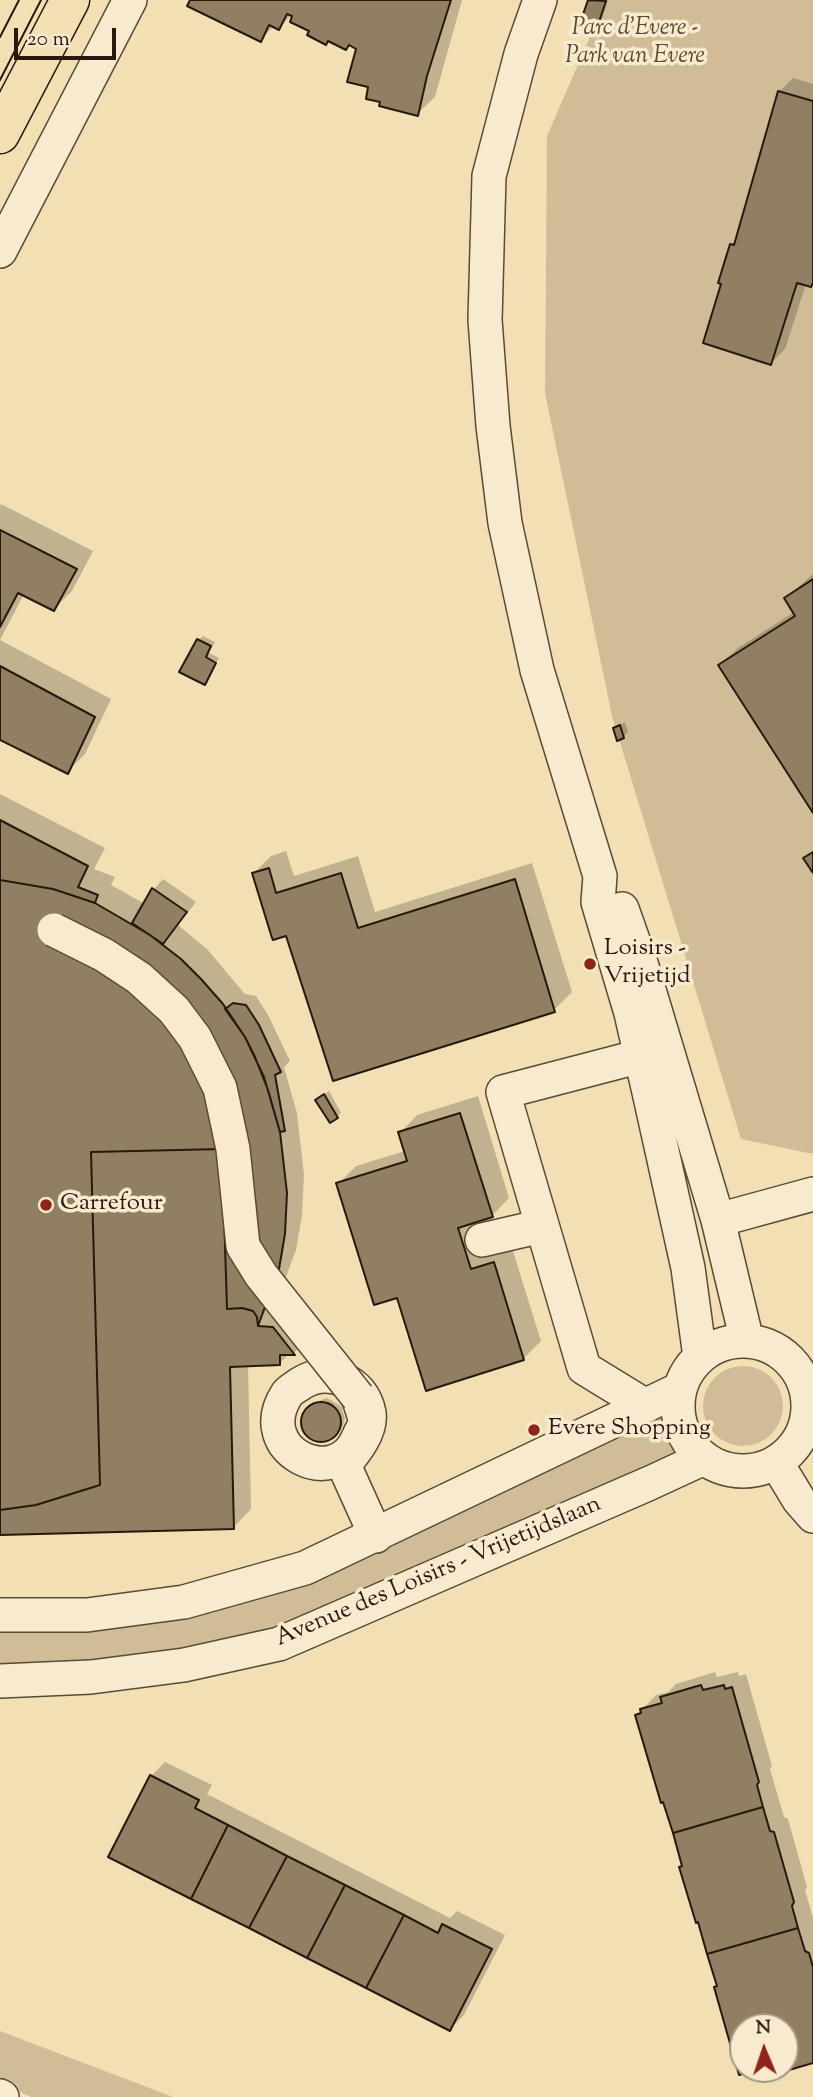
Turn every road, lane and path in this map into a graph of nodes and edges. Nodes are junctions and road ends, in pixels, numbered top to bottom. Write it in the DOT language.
graph roads {
  1 [pos="70,0"];
  2 [pos="130,0"];
  3 [pos="540,0"];
  4 [pos="0,134"];
  5 [pos="0,251"];
  6 [pos="600,876"];
  7 [pos="54,930"];
  8 [pos="641,1056"];
  9 [pos="813,1194"];
  10 [pos="718,1220"];
  11 [pos="542,1226"];
  12 [pos="482,1240"];
  13 [pos="747,1340"];
  14 [pos="699,1357"];
  15 [pos="680,1390"];
  16 [pos="646,1406"];
  17 [pos="808,1442"];
  18 [pos="704,1458"];
  19 [pos="776,1462"];
  20 [pos="813,1516"];
  21 [pos="376,1536"];
  22 [pos="0,1615"];
  23 [pos="0,1681"];
  1 -- 4 [label="main road"];
  2 -- 5 [label="street"];
  3 -- 6 [label="street"];
  6 -- 8 [label="street"];
  6 -- 10 [label="street"];
  7 -- 21 [label="street, bridge"];
  8 -- 11 [label="street"];
  8 -- 14 [label="street"];
  9 -- 10 [label="street"];
  10 -- 13 [label="street"];
  11 -- 12 [label="street"];
  11 -- 16 [label="street"];
  13 -- 14 [label="street"];
  13 -- 17 [label="street"];
  14 -- 15 [label="street"];
  15 -- 16 [label="street"];
  15 -- 18 [label="street"];
  16 -- 21 [label="street"];
  17 -- 19 [label="street"];
  18 -- 19 [label="street"];
  18 -- 23 [label="street, Avenue des Loisirs - Vrijetijdslaan"];
  19 -- 20 [label="street"];
  21 -- 22 [label="street"];
}
